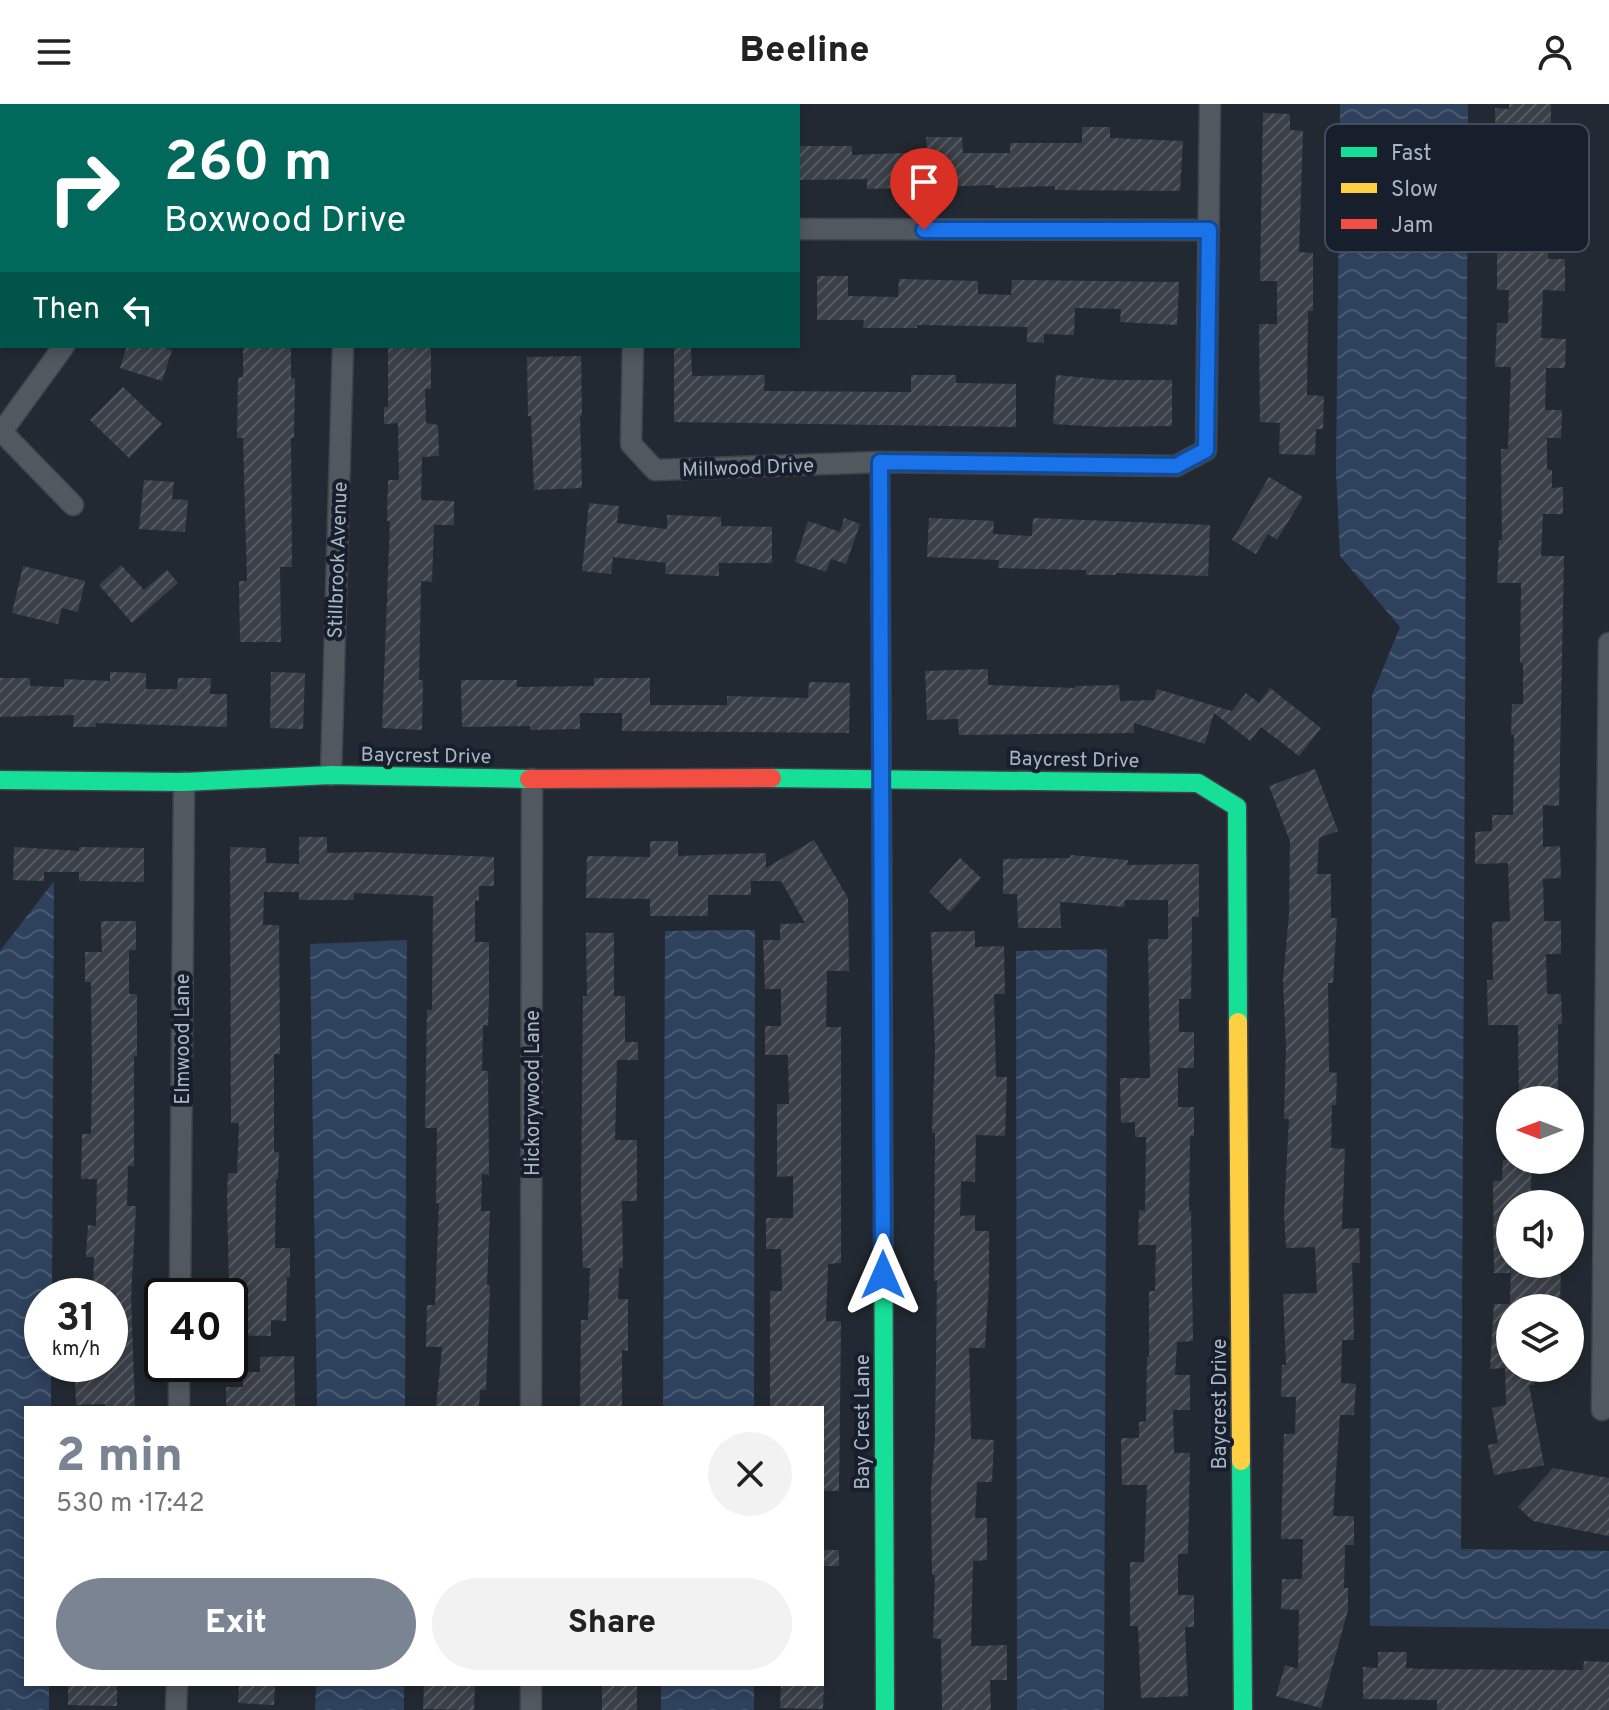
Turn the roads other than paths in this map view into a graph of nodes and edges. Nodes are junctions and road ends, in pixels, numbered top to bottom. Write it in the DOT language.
graph roads {
  1 [pos="1210,104"];
  2 [pos="800,229"];
  3 [pos="1209,230"];
  4 [pos="63,348"];
  5 [pos="343,348"];
  6 [pos="633,348"];
  7 [pos="1,433"];
  8 [pos="880,462"];
  9 [pos="73,505"];
  10 [pos="1609,643"];
  11 [pos="331,775"];
  12 [pos="881,777"];
  13 [pos="532,779"];
  14 [pos="0,780"];
  15 [pos="184,782"];
  16 [pos="180,1278"];
  17 [pos="179,1382"];
  18 [pos="179,1406"];
  19 [pos="531,1406"];
  20 [pos="1602,1410"];
  21 [pos="177,1686"];
  22 [pos="531,1686"];
  23 [pos="176,1710"];
  24 [pos="531,1710"];
  25 [pos="885,1710"];
  26 [pos="1243,1710"];
  1 -- 3 [label="street"];
  2 -- 3 [label="street"];
  3 -- 8 [label="street, Millwood Drive"];
  4 -- 7 [label="street"];
  5 -- 11 [label="street, Stillbrook Avenue"];
  6 -- 8 [label="street, Millwood Drive"];
  7 -- 9 [label="street"];
  8 -- 12 [label="street, Bay Crest Lane"];
  10 -- 20 [label="street"];
  11 -- 13 [label="street, Baycrest Drive"];
  11 -- 15 [label="street, Baycrest Drive"];
  12 -- 13 [label="street, Baycrest Drive"];
  12 -- 25 [label="street, Bay Crest Lane"];
  12 -- 26 [label="street, Baycrest Drive"];
  13 -- 19 [label="street, Hickorywood Lane"];
  14 -- 15 [label="street, Baycrest Drive"];
  15 -- 16 [label="street, Elmwood Lane"];
  17 -- 18 [label="street"];
  21 -- 23 [label="street"];
  22 -- 24 [label="street"];
}
